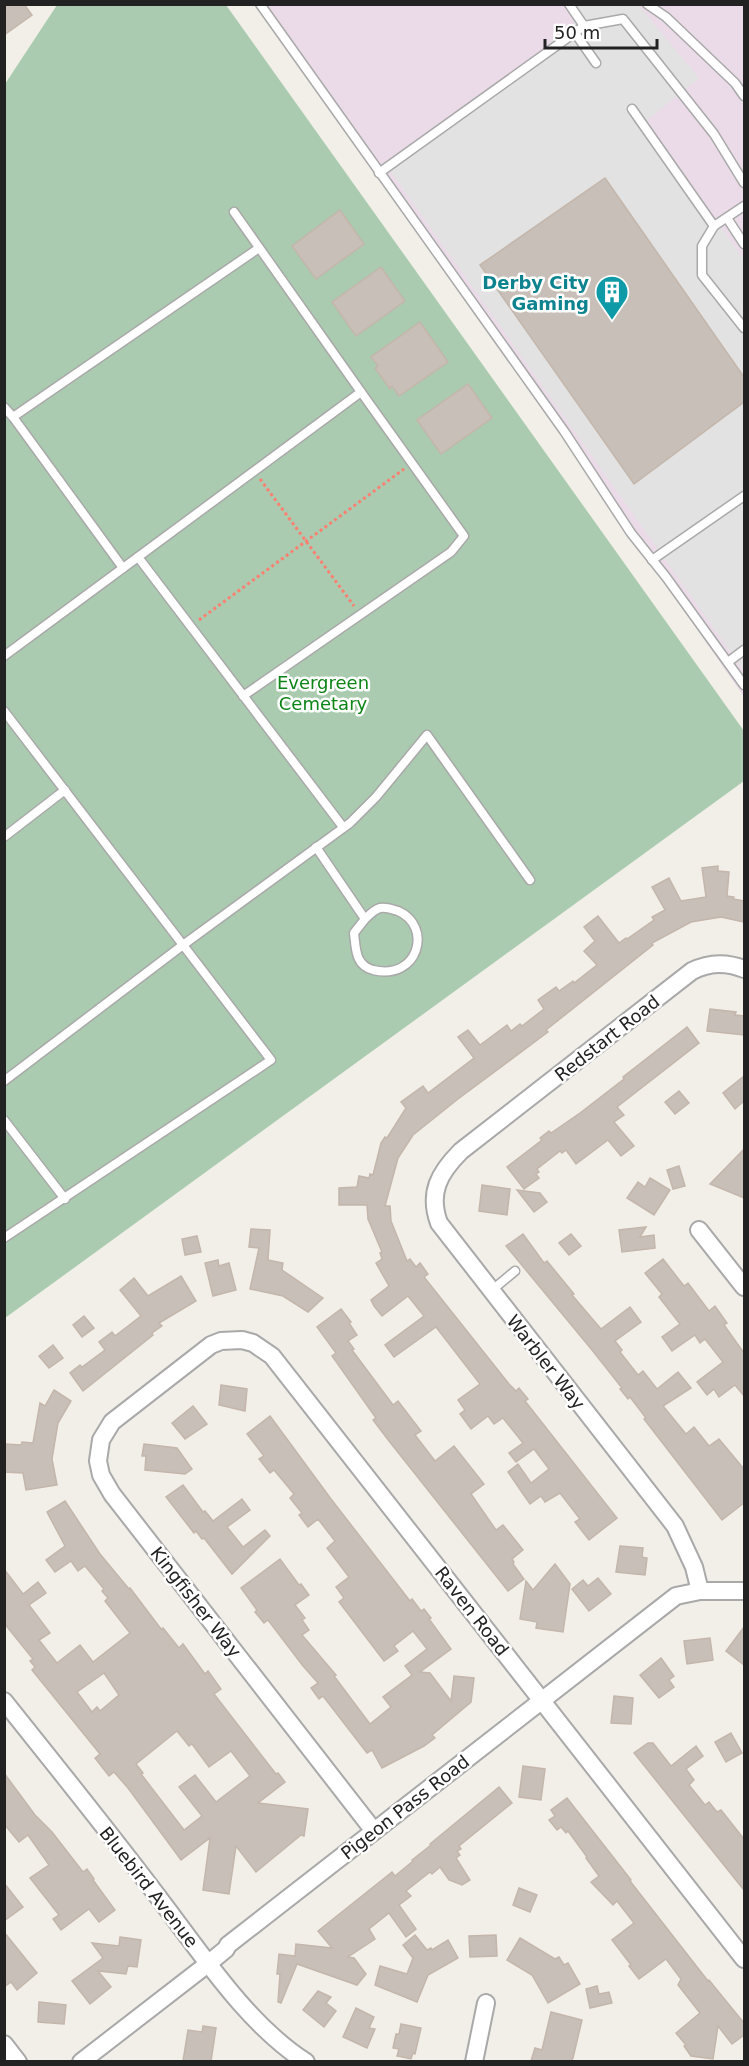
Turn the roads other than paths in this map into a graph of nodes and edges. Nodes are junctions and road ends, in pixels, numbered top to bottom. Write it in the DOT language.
graph roads {
  1 [pos="261,4"];
  2 [pos="569,4"];
  3 [pos="646,4"];
  4 [pos="584,26"];
  5 [pos="575,33"];
  6 [pos="596,63"];
  7 [pos="744,96"];
  8 [pos="632,109"];
  9 [pos="379,173"];
  10 [pos="744,183"];
  11 [pos="744,206"];
  12 [pos="234,212"];
  13 [pos="727,218"];
  14 [pos="714,226"];
  15 [pos="744,244"];
  16 [pos="260,248"];
  17 [pos="744,328"];
  18 [pos="361,392"];
  19 [pos="4,407"];
  20 [pos="13,417"];
  21 [pos="744,496"];
  22 [pos="138,557"];
  23 [pos="652,560"];
  24 [pos="123,568"];
  25 [pos="744,650"];
  26 [pos="4,656"];
  27 [pos="728,662"];
  28 [pos="744,685"];
  29 [pos="243,696"];
  30 [pos="4,711"];
  31 [pos="65,790"];
  32 [pos="343,827"];
  33 [pos="4,837"];
  34 [pos="316,847"];
  35 [pos="530,880"];
  36 [pos="365,919"];
  37 [pos="183,945"];
  38 [pos="744,969"];
  39 [pos="4,1081"];
  40 [pos="4,1120"];
  41 [pos="478,1138"];
  42 [pos="65,1199"];
  43 [pos="699,1230"];
  44 [pos="4,1238"];
  45 [pos="515,1271"];
  46 [pos="744,1287"];
  47 [pos="491,1291"];
  48 [pos="170,1376"];
  49 [pos="700,1591"];
  50 [pos="744,1591"];
  51 [pos="542,1700"];
  52 [pos="4,1701"];
  53 [pos="374,1831"];
  54 [pos="744,1959"];
  55 [pos="209,1963"];
  56 [pos="486,2003"];
  57 [pos="4,2044"];
  58 [pos="18,2061"];
  59 [pos="81,2061"];
  60 [pos="306,2061"];
  61 [pos="474,2061"];
  1 -- 9 [label="lane"];
  2 -- 4 [label="lane"];
  3 -- 7 [label="lane"];
  4 -- 5 [label="lane"];
  4 -- 10 [label="lane"];
  5 -- 6 [label="lane"];
  5 -- 9 [label="lane"];
  8 -- 14 [label="lane"];
  9 -- 23 [label="lane"];
  11 -- 13 [label="lane"];
  12 -- 16 [label="lane"];
  13 -- 14 [label="lane"];
  13 -- 15 [label="lane"];
  14 -- 17 [label="lane"];
  16 -- 18 [label="lane"];
  16 -- 20 [label="lane"];
  18 -- 22 [label="lane"];
  18 -- 29 [label="lane"];
  19 -- 20 [label="lane"];
  20 -- 24 [label="lane"];
  21 -- 23 [label="lane"];
  22 -- 24 [label="lane"];
  22 -- 29 [label="lane"];
  23 -- 27 [label="lane"];
  24 -- 26 [label="lane"];
  25 -- 27 [label="lane"];
  27 -- 28 [label="lane"];
  29 -- 32 [label="lane"];
  30 -- 31 [label="lane"];
  31 -- 33 [label="lane"];
  31 -- 37 [label="lane"];
  32 -- 34 [label="lane"];
  32 -- 35 [label="lane"];
  34 -- 36 [label="lane"];
  34 -- 37 [label="lane"];
  36 -- 36 [label="lane"];
  37 -- 39 [label="lane"];
  37 -- 42 [label="lane"];
  38 -- 41 [label="street, Redstart Road"];
  40 -- 42 [label="lane"];
  41 -- 47 [label="street, Warbler Way"];
  42 -- 44 [label="lane"];
  43 -- 46 [label="street"];
  45 -- 47 [label="lane"];
  47 -- 49 [label="street, Warbler Way"];
  48 -- 51 [label="street, Raven Road"];
  48 -- 53 [label="street, Kingfisher Way"];
  49 -- 50 [label="street, Pigeon Pass Road"];
  49 -- 51 [label="street, Pigeon Pass Road"];
  51 -- 53 [label="street, Pigeon Pass Road"];
  51 -- 54 [label="street, Raven Road"];
  52 -- 55 [label="street, Bluebird Avenue"];
  53 -- 55 [label="street, Pigeon Pass Road"];
  55 -- 59 [label="street, Pigeon Pass Road"];
  55 -- 60 [label="street, Bluebird Avenue"];
  56 -- 61 [label="street"];
  57 -- 58 [label="street"];
}
